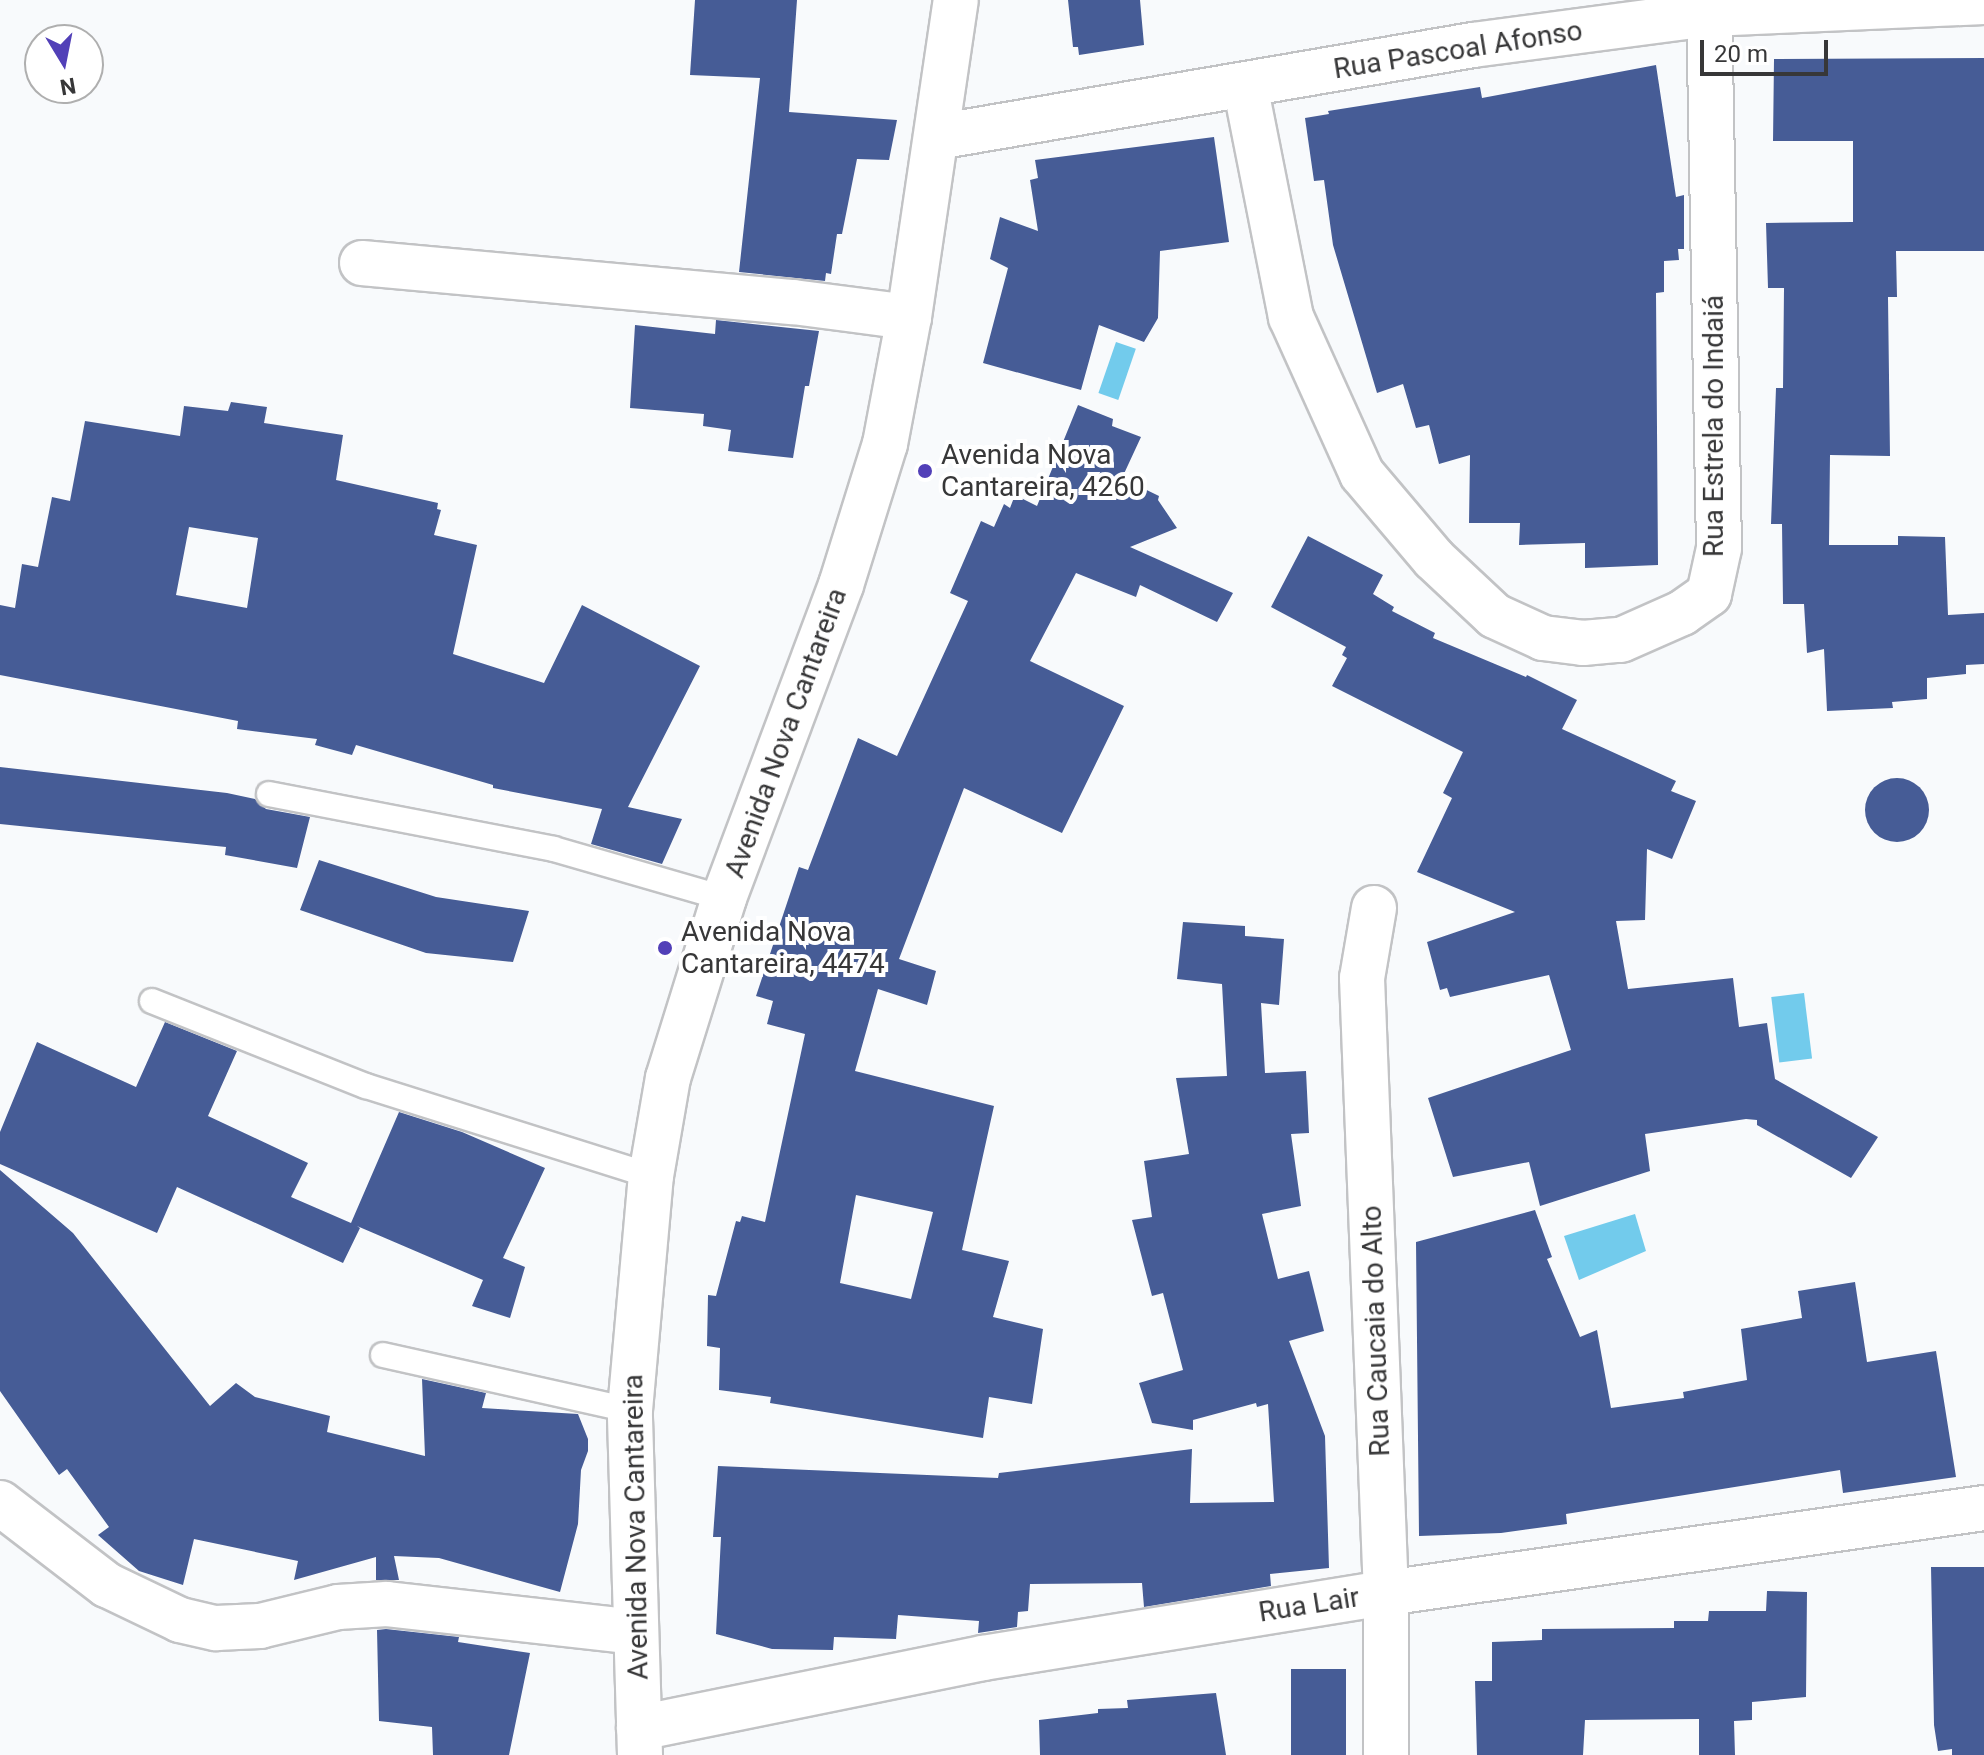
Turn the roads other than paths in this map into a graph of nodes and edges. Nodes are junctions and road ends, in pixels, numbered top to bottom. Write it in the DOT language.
graph roads {
  1 [pos="956,0"];
  2 [pos="1984,2"];
  3 [pos="1709,7"];
  4 [pos="1245,85"];
  5 [pos="937,137"];
  6 [pos="362,263"];
  7 [pos="909,317"];
  8 [pos="269,794"];
  9 [pos="724,898"];
  10 [pos="1374,908"];
  11 [pos="152,1001"];
  12 [pos="651,1176"];
  13 [pos="383,1355"];
  14 [pos="630,1410"];
  15 [pos="0,1503"];
  16 [pos="1984,1508"];
  17 [pos="1386,1593"];
  18 [pos="635,1632"];
  19 [pos="640,1742"];
  20 [pos="1386,1755"];
  1 -- 5 [label="street, Avenida Nova Cantareira"];
  2 -- 3 [label="street, Rua Pascoal Afonso"];
  3 -- 4 [label="street, Rua Pascoal Afonso"];
  3 -- 4 [label="street, Rua Estrela do Indaiá"];
  4 -- 5 [label="street, Rua Pascoal Afonso"];
  5 -- 7 [label="street, Avenida Nova Cantareira"];
  6 -- 7 [label="street"];
  7 -- 9 [label="street, Avenida Nova Cantareira"];
  8 -- 9 [label="lane"];
  9 -- 12 [label="street, Avenida Nova Cantareira"];
  10 -- 17 [label="street, Rua Caucaia do Alto"];
  11 -- 12 [label="lane"];
  12 -- 14 [label="street, Avenida Nova Cantareira"];
  13 -- 14 [label="lane"];
  14 -- 18 [label="street, Avenida Nova Cantareira"];
  15 -- 18 [label="street"];
  16 -- 17 [label="street, Rua Lair"];
  17 -- 19 [label="street, Rua Lair"];
  17 -- 20 [label="street, Rua Caucaia do Alto"];
  18 -- 19 [label="street, Avenida Nova Cantareira"];
}
